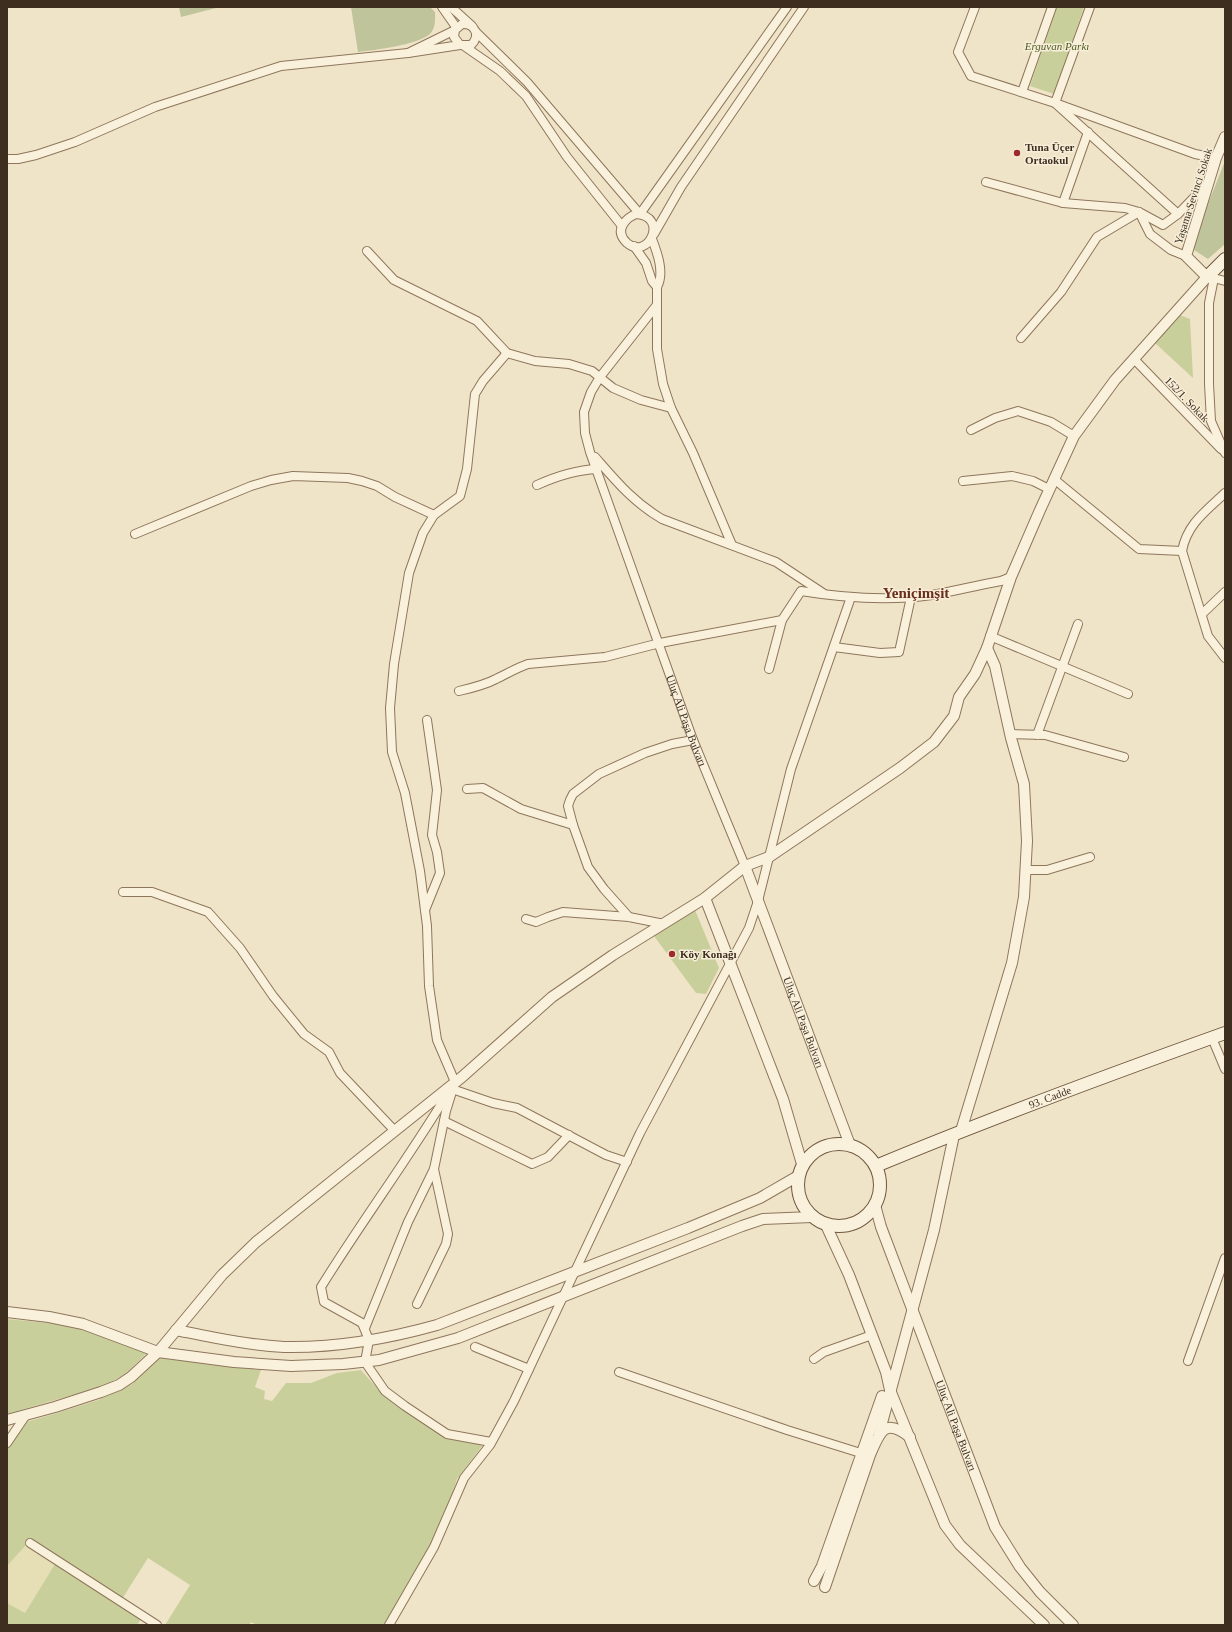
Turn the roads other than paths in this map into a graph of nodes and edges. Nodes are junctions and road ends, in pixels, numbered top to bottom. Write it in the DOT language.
graph roads {
  1 [pos="442,7"];
  2 [pos="451,7"];
  3 [pos="787,7"];
  4 [pos="804,7"];
  5 [pos="975,7"];
  6 [pos="1052,7"];
  7 [pos="1090,7"];
  8 [pos="456,29"];
  9 [pos="474,29"];
  10 [pos="462,46"];
  11 [pos="408,53"];
  12 [pos="1022,92"];
  13 [pos="1055,103"];
  14 [pos="1088,132"];
  15 [pos="1225,137"];
  16 [pos="1216,158"];
  17 [pos="7,160"];
  18 [pos="986,182"];
  19 [pos="1209,182"];
  20 [pos="1063,203"];
  21 [pos="1139,212"];
  22 [pos="639,213"];
  23 [pos="1178,214"];
  24 [pos="622,226"];
  25 [pos="653,236"];
  26 [pos="634,246"];
  27 [pos="367,251"];
  28 [pos="1186,256"];
  29 [pos="1225,259"];
  30 [pos="1211,277"];
  31 [pos="1225,281"];
  32 [pos="657,287"];
  33 [pos="656,306"];
  34 [pos="1021,338"];
  35 [pos="507,353"];
  36 [pos="1134,359"];
  37 [pos="600,377"];
  38 [pos="671,408"];
  39 [pos="971,430"];
  40 [pos="1074,436"];
  41 [pos="590,452"];
  42 [pos="1225,454"];
  43 [pos="597,469"];
  44 [pos="1054,479"];
  45 [pos="963,481"];
  46 [pos="537,486"];
  47 [pos="1049,489"];
  48 [pos="1225,493"];
  49 [pos="434,516"];
  50 [pos="136,534"];
  51 [pos="732,545"];
  52 [pos="1182,551"];
  53 [pos="1011,577"];
  54 [pos="1225,592"];
  55 [pos="825,595"];
  56 [pos="851,597"];
  57 [pos="911,597"];
  58 [pos="1202,614"];
  59 [pos="782,620"];
  60 [pos="1078,624"];
  61 [pos="990,636"];
  62 [pos="660,643"];
  63 [pos="834,647"];
  64 [pos="987,648"];
  65 [pos="1225,658"];
  66 [pos="1062,667"];
  67 [pos="768,668"];
  68 [pos="459,691"];
  69 [pos="1128,694"];
  70 [pos="426,720"];
  71 [pos="1011,734"];
  72 [pos="1037,734"];
  73 [pos="693,740"];
  74 [pos="1124,757"];
  75 [pos="468,788"];
  76 [pos="573,825"];
  77 [pos="769,857"];
  78 [pos="1090,857"];
  79 [pos="745,866"];
  80 [pos="1026,870"];
  81 [pos="123,892"];
  82 [pos="705,898"];
  83 [pos="758,901"];
  84 [pos="425,911"];
  85 [pos="629,917"];
  86 [pos="526,919"];
  87 [pos="664,924"];
  88 [pos="730,963"];
  89 [pos="1225,1033"];
  90 [pos="1212,1038"];
  91 [pos="1225,1069"];
  92 [pos="454,1086"];
  93 [pos="444,1122"];
  94 [pos="394,1130"];
  95 [pos="957,1133"];
  96 [pos="569,1135"];
  97 [pos="850,1145"];
  98 [pos="627,1162"];
  99 [pos="802,1164"];
  100 [pos="876,1166"];
  101 [pos="434,1168"];
  102 [pos="798,1176"];
  103 [pos="875,1205"];
  104 [pos="812,1217"];
  105 [pos="825,1223"];
  106 [pos="1225,1258"];
  107 [pos="576,1272"];
  108 [pos="564,1297"];
  109 [pos="417,1304"];
  110 [pos="912,1309"];
  111 [pos="7,1312"];
  112 [pos="364,1328"];
  113 [pos="176,1330"];
  114 [pos="872,1335"];
  115 [pos="369,1340"];
  116 [pos="475,1347"];
  117 [pos="158,1352"];
  118 [pos="814,1359"];
  119 [pos="1188,1361"];
  120 [pos="365,1362"];
  121 [pos="530,1369"];
  122 [pos="619,1372"];
  123 [pos="886,1372"];
  124 [pos="890,1390"];
  125 [pos="26,1415"];
  126 [pos="7,1420"];
  127 [pos="879,1434"];
  128 [pos="910,1438"];
  129 [pos="491,1442"];
  130 [pos="7,1443"];
  131 [pos="865,1454"];
  132 [pos="30,1543"];
  133 [pos="814,1581"];
  134 [pos="826,1587"];
  135 [pos="157,1625"];
  136 [pos="389,1625"];
  137 [pos="1044,1625"];
  138 [pos="1073,1625"];
  1 -- 8 [label="street"];
  2 -- 9 [label="street"];
  3 -- 22 [label="street"];
  4 -- 25 [label="street"];
  5 -- 12 [label="street"];
  6 -- 12 [label="street"];
  7 -- 13 [label="street"];
  8 -- 9 [label="street"];
  8 -- 10 [label="street"];
  8 -- 11 [label="street"];
  9 -- 10 [label="street"];
  9 -- 22 [label="street"];
  10 -- 11 [label="street"];
  10 -- 24 [label="street"];
  11 -- 17 [label="street"];
  12 -- 13 [label="street"];
  13 -- 14 [label="street"];
  13 -- 16 [label="street"];
  14 -- 20 [label="street"];
  14 -- 23 [label="street"];
  15 -- 16 [label="street, Yaşama Sevinci Sokak"];
  16 -- 19 [label="street, Yaşama Sevinci Sokak"];
  18 -- 20 [label="street"];
  19 -- 23 [label="street"];
  19 -- 28 [label="street, Yaşama Sevinci Sokak"];
  20 -- 21 [label="street"];
  21 -- 23 [label="street"];
  21 -- 28 [label="street"];
  21 -- 34 [label="street"];
  22 -- 24 [label="street"];
  22 -- 25 [label="street"];
  24 -- 26 [label="street"];
  25 -- 26 [label="street"];
  25 -- 32 [label="street"];
  26 -- 32 [label="street"];
  27 -- 35 [label="street"];
  28 -- 30 [label="street, Yaşama Sevinci Sokak"];
  29 -- 30 [label="main road"];
  30 -- 31 [label="street"];
  30 -- 36 [label="street"];
  30 -- 42 [label="street"];
  32 -- 33 [label="street"];
  33 -- 37 [label="street, Uluç Ali Paşa Bulvarı"];
  33 -- 38 [label="street"];
  35 -- 37 [label="street"];
  35 -- 49 [label="street"];
  36 -- 40 [label="street"];
  36 -- 42 [label="street, 152/1. Sokak"];
  37 -- 38 [label="street"];
  37 -- 41 [label="street, Uluç Ali Paşa Bulvarı"];
  38 -- 51 [label="street"];
  39 -- 40 [label="street"];
  40 -- 44 [label="street"];
  41 -- 43 [label="street, Uluç Ali Paşa Bulvarı"];
  41 -- 51 [label="street"];
  43 -- 46 [label="street"];
  43 -- 62 [label="street, Uluç Ali Paşa Bulvarı"];
  44 -- 47 [label="street"];
  44 -- 52 [label="street"];
  45 -- 47 [label="street"];
  47 -- 53 [label="street"];
  48 -- 52 [label="street"];
  49 -- 50 [label="street"];
  49 -- 84 [label="street"];
  51 -- 55 [label="street"];
  52 -- 58 [label="street"];
  53 -- 57 [label="street"];
  53 -- 61 [label="street"];
  54 -- 58 [label="street"];
  55 -- 56 [label="street"];
  55 -- 59 [label="street"];
  56 -- 57 [label="street"];
  56 -- 63 [label="street"];
  57 -- 63 [label="street"];
  58 -- 65 [label="street"];
  59 -- 62 [label="street"];
  59 -- 67 [label="street"];
  60 -- 66 [label="street"];
  61 -- 64 [label="street"];
  61 -- 66 [label="street"];
  62 -- 68 [label="street"];
  62 -- 73 [label="street, Uluç Ali Paşa Bulvarı"];
  63 -- 77 [label="street"];
  64 -- 71 [label="street"];
  64 -- 77 [label="street"];
  66 -- 69 [label="street"];
  66 -- 72 [label="street"];
  70 -- 84 [label="street"];
  71 -- 72 [label="street"];
  71 -- 80 [label="street"];
  72 -- 74 [label="street"];
  73 -- 76 [label="street"];
  73 -- 79 [label="street, Uluç Ali Paşa Bulvarı"];
  75 -- 76 [label="street"];
  76 -- 85 [label="street"];
  77 -- 79 [label="street"];
  77 -- 83 [label="street"];
  78 -- 80 [label="street"];
  79 -- 82 [label="street"];
  79 -- 83 [label="street, Uluç Ali Paşa Bulvarı"];
  80 -- 95 [label="street"];
  81 -- 94 [label="street"];
  82 -- 87 [label="street"];
  82 -- 88 [label="street"];
  83 -- 88 [label="street"];
  83 -- 97 [label="street, Uluç Ali Paşa Bulvarı"];
  84 -- 92 [label="street"];
  85 -- 86 [label="street"];
  85 -- 87 [label="street"];
  87 -- 92 [label="street"];
  88 -- 98 [label="street"];
  88 -- 99 [label="street"];
  89 -- 90 [label="main road, 93. Cadde"];
  90 -- 91 [label="street"];
  90 -- 95 [label="main road, 93. Cadde"];
  92 -- 93 [label="street"];
  92 -- 94 [label="street"];
  92 -- 96 [label="street"];
  92 -- 112 [label="street"];
  93 -- 96 [label="street"];
  93 -- 101 [label="street"];
  94 -- 113 [label="street"];
  95 -- 100 [label="main road, 93. Cadde"];
  95 -- 110 [label="street"];
  96 -- 98 [label="street"];
  97 -- 99 [label="main road"];
  97 -- 100 [label="main road"];
  98 -- 107 [label="street"];
  99 -- 102 [label="main road"];
  100 -- 103 [label="main road, Uluç Ali Paşa Bulvarı"];
  101 -- 109 [label="street"];
  101 -- 112 [label="street"];
  102 -- 104 [label="main road"];
  102 -- 107 [label="street"];
  103 -- 105 [label="main road, Uluç Ali Paşa Bulvarı"];
  103 -- 110 [label="street, Uluç Ali Paşa Bulvarı"];
  104 -- 105 [label="main road, Uluç Ali Paşa Bulvarı"];
  104 -- 108 [label="street"];
  105 -- 114 [label="street"];
  106 -- 119 [label="street"];
  107 -- 108 [label="street"];
  107 -- 115 [label="street"];
  108 -- 120 [label="street"];
  108 -- 121 [label="street"];
  110 -- 124 [label="street"];
  110 -- 138 [label="street, Uluç Ali Paşa Bulvarı"];
  111 -- 117 [label="street"];
  112 -- 115 [label="street"];
  113 -- 115 [label="street"];
  113 -- 117 [label="street"];
  114 -- 118 [label="street"];
  114 -- 123 [label="street"];
  115 -- 120 [label="street"];
  116 -- 121 [label="street"];
  117 -- 120 [label="street"];
  117 -- 125 [label="street"];
  120 -- 129 [label="street"];
  121 -- 129 [label="street"];
  122 -- 131 [label="street"];
  123 -- 124 [label="street"];
  123 -- 131 [label="street"];
  124 -- 127 [label="street"];
  124 -- 128 [label="street"];
  125 -- 126 [label="street"];
  125 -- 130 [label="street"];
  127 -- 128 [label="street"];
  127 -- 131 [label="street"];
  128 -- 137 [label="street"];
  129 -- 136 [label="street"];
  131 -- 133 [label="street"];
  131 -- 134 [label="street"];
  132 -- 135 [label="street"];
}
